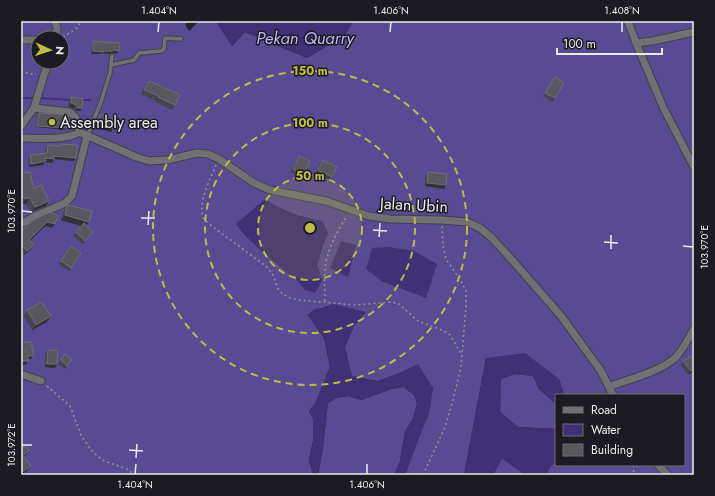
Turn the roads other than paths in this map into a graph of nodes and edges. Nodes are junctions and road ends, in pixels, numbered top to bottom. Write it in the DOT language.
graph roads {
  1 [pos="628,21"];
  2 [pos="694,32"];
  3 [pos="181,39"];
  4 [pos="636,43"];
  5 [pos="112,56"];
  6 [pos="111,65"];
  7 [pos="46,70"];
  8 [pos="34,108"];
  9 [pos="21,126"];
  10 [pos="79,132"];
  11 [pos="87,136"];
  12 [pos="21,138"];
  13 [pos="694,167"];
  14 [pos="21,224"];
  15 [pos="694,329"];
  16 [pos="21,374"];
  17 [pos="41,381"];
  18 [pos="610,386"];
  19 [pos="613,394"];
  20 [pos="659,466"];
  21 [pos="668,475"];
  1 -- 4 [label="street"];
  2 -- 4 [label="street"];
  3 -- 6 [label="lane"];
  4 -- 13 [label="street"];
  5 -- 6 [label="lane"];
  6 -- 11 [label="lane"];
  7 -- 8 [label="street"];
  8 -- 9 [label="street"];
  8 -- 10 [label="street"];
  10 -- 11 [label="street, Jalan Ubin"];
  10 -- 12 [label="street"];
  11 -- 14 [label="street"];
  11 -- 18 [label="street, Jalan Ubin"];
  15 -- 18 [label="street"];
  16 -- 17 [label="street"];
  18 -- 19 [label="street, Jalan Ubin"];
  20 -- 21 [label="street"];
}
